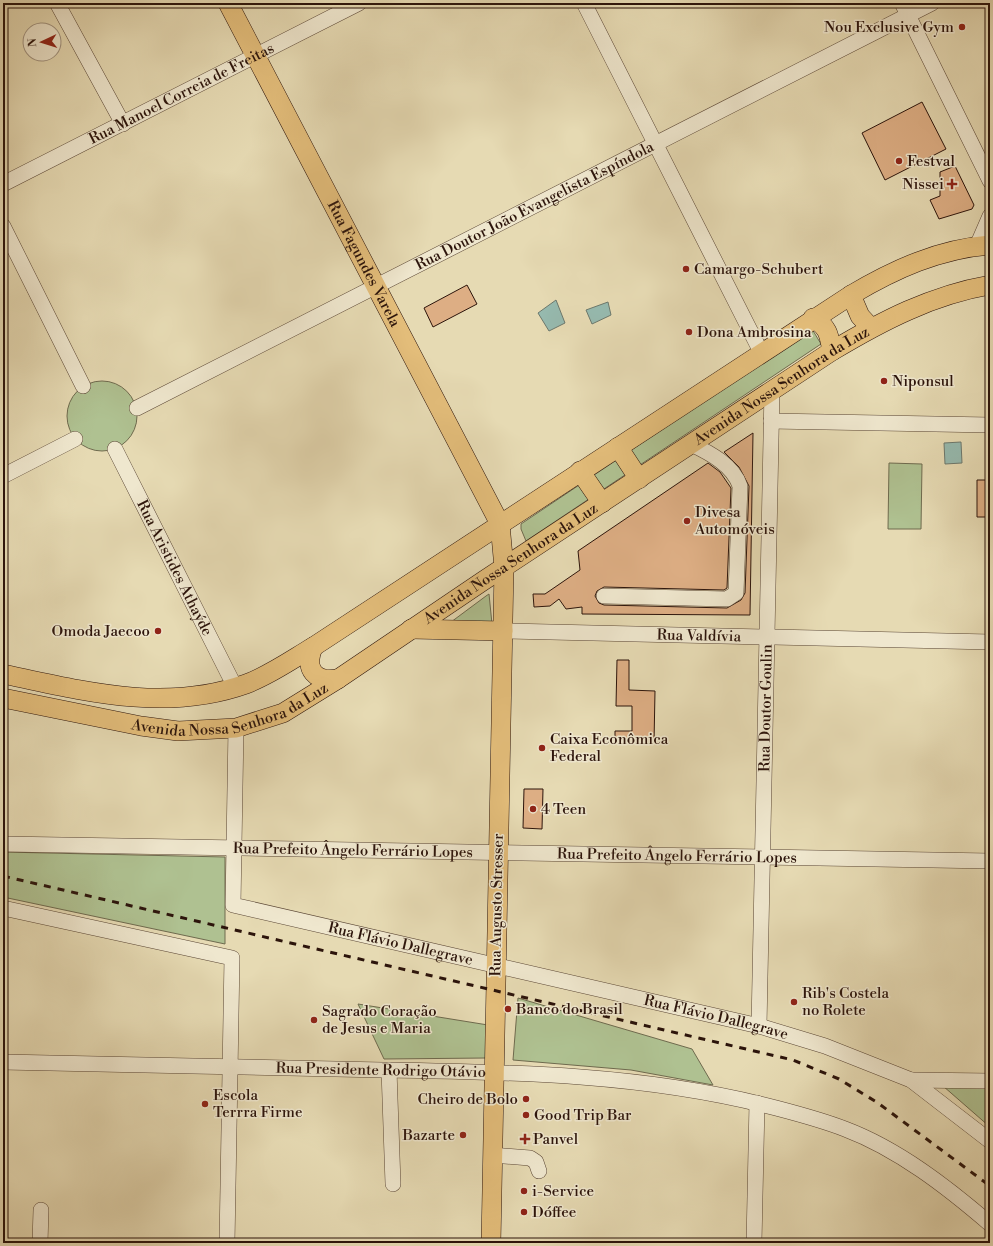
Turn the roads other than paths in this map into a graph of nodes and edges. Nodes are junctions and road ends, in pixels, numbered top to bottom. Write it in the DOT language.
graph roads {
  1 [pos="57,3"];
  2 [pos="228,3"];
  3 [pos="359,3"];
  4 [pos="584,3"];
  5 [pos="932,3"];
  6 [pos="905,9"];
  7 [pos="256,55"];
  8 [pos="123,124"];
  9 [pos="655,144"];
  10 [pos="990,181"];
  11 [pos="3,184"];
  12 [pos="990,216"];
  13 [pos="3,226"];
  14 [pos="984,245"];
  15 [pos="990,285"];
  16 [pos="376,286"];
  17 [pos="851,294"];
  18 [pos="813,318"];
  19 [pos="871,328"];
  20 [pos="832,351"];
  21 [pos="761,352"];
  22 [pos="83,386"];
  23 [pos="772,390"];
  24 [pos="137,408"];
  25 [pos="771,421"];
  26 [pos="990,424"];
  27 [pos="75,439"];
  28 [pos="691,444"];
  29 [pos="618,446"];
  30 [pos="115,449"];
  31 [pos="580,471"];
  32 [pos="3,476"];
  33 [pos="639,478"];
  34 [pos="602,503"];
  35 [pos="500,524"];
  36 [pos="504,568"];
  37 [pos="604,596"];
  38 [pos="411,629"];
  39 [pos="503,631"];
  40 [pos="767,637"];
  41 [pos="990,642"];
  42 [pos="312,647"];
  43 [pos="3,674"];
  44 [pos="338,679"];
  45 [pos="235,687"];
  46 [pos="3,698"];
  47 [pos="236,728"];
  48 [pos="3,844"];
  49 [pos="234,849"];
  50 [pos="498,853"];
  51 [pos="762,857"];
  52 [pos="990,861"];
  53 [pos="3,908"];
  54 [pos="496,964"];
  55 [pos="759,1026"];
  56 [pos="3,1062"];
  57 [pos="230,1067"];
  58 [pos="389,1070"];
  59 [pos="494,1072"];
  60 [pos="911,1080"];
  61 [pos="990,1081"];
  62 [pos="757,1104"];
  63 [pos="990,1141"];
  64 [pos="492,1155"];
  65 [pos="539,1171"];
  66 [pos="393,1184"];
  67 [pos="41,1210"];
  68 [pos="990,1224"];
  69 [pos="40,1243"];
  70 [pos="227,1243"];
  71 [pos="490,1243"];
  72 [pos="754,1243"];
  1 -- 8 [label="street"];
  2 -- 7 [label="main road, Rua Fagundes Varela"];
  3 -- 7 [label="street, Rua Manoel Correia de Freitas"];
  4 -- 9 [label="street"];
  5 -- 6 [label="street, Rua Doutor João Evangelista Espíndola"];
  6 -- 9 [label="street, Rua Doutor João Evangelista Espíndola"];
  6 -- 10 [label="street"];
  7 -- 8 [label="street, Rua Manoel Correia de Freitas"];
  7 -- 16 [label="main road, Rua Fagundes Varela"];
  8 -- 11 [label="street, Rua Manoel Correia de Freitas"];
  9 -- 16 [label="street, Rua Doutor João Evangelista Espíndola"];
  9 -- 21 [label="street"];
  12 -- 14 [label="street"];
  13 -- 22 [label="street"];
  14 -- 17 [label="main road, Avenida Nossa Senhora da Luz"];
  15 -- 19 [label="main road, Avenida Nossa Senhora da Luz"];
  16 -- 24 [label="street, Rua Doutor João Evangelista Espíndola"];
  16 -- 35 [label="main road, Rua Fagundes Varela"];
  17 -- 18 [label="main road, Avenida Nossa Senhora da Luz"];
  17 -- 19 [label="main road"];
  18 -- 20 [label="main road"];
  18 -- 21 [label="main road, Avenida Nossa Senhora da Luz"];
  19 -- 20 [label="main road, Avenida Nossa Senhora da Luz"];
  20 -- 23 [label="main road, Avenida Nossa Senhora da Luz"];
  21 -- 29 [label="main road, Avenida Nossa Senhora da Luz"];
  23 -- 25 [label="street, Rua Doutor Goulin"];
  23 -- 28 [label="main road, Avenida Nossa Senhora da Luz"];
  25 -- 26 [label="street"];
  25 -- 40 [label="street, Rua Doutor Goulin"];
  27 -- 32 [label="street"];
  28 -- 33 [label="main road, Avenida Nossa Senhora da Luz"];
  28 -- 37 [label="street"];
  29 -- 31 [label="main road, Avenida Nossa Senhora da Luz"];
  29 -- 33 [label="main road"];
  30 -- 45 [label="street, Rua Aristides Athaýde"];
  31 -- 34 [label="main road"];
  31 -- 35 [label="main road, Avenida Nossa Senhora da Luz"];
  33 -- 34 [label="main road, Avenida Nossa Senhora da Luz"];
  34 -- 36 [label="main road, Avenida Nossa Senhora da Luz"];
  35 -- 36 [label="main road, Rua Augusto Stresser"];
  35 -- 42 [label="main road, Avenida Nossa Senhora da Luz"];
  36 -- 38 [label="main road, Avenida Nossa Senhora da Luz"];
  36 -- 39 [label="main road, Rua Augusto Stresser"];
  38 -- 39 [label="main road"];
  38 -- 44 [label="main road, Avenida Nossa Senhora da Luz"];
  39 -- 40 [label="street, Rua Valdívia"];
  39 -- 50 [label="main road, Rua Augusto Stresser"];
  40 -- 41 [label="street, Rua Valdívia"];
  40 -- 51 [label="street, Rua Doutor Goulin"];
  42 -- 44 [label="main road"];
  42 -- 45 [label="main road, Avenida Nossa Senhora da Luz"];
  43 -- 45 [label="main road, Avenida Nossa Senhora da Luz"];
  44 -- 47 [label="main road, Avenida Nossa Senhora da Luz"];
  46 -- 47 [label="main road, Avenida Nossa Senhora da Luz"];
  47 -- 49 [label="street"];
  48 -- 49 [label="street, Rua Prefeito Ângelo Ferrário Lopes"];
  49 -- 50 [label="street, Rua Prefeito Ângelo Ferrário Lopes"];
  49 -- 54 [label="street, Rua Flávio Dallegrave"];
  50 -- 51 [label="street, Rua Prefeito Ângelo Ferrário Lopes"];
  50 -- 54 [label="main road, Rua Augusto Stresser"];
  51 -- 52 [label="street, Rua Prefeito Ângelo Ferrário Lopes"];
  51 -- 55 [label="street, Rua Doutor Goulin"];
  53 -- 57 [label="street"];
  54 -- 55 [label="street, Rua Flávio Dallegrave"];
  54 -- 59 [label="main road, Rua Augusto Stresser"];
  55 -- 60 [label="street, Rua Flávio Dallegrave"];
  56 -- 57 [label="street, Rua Presidente Rodrigo Otávio"];
  57 -- 58 [label="street, Rua Presidente Rodrigo Otávio"];
  57 -- 70 [label="street"];
  58 -- 59 [label="street, Rua Presidente Rodrigo Otávio"];
  58 -- 66 [label="street"];
  59 -- 62 [label="street, Rua Presidente Rodrigo Otávio"];
  59 -- 64 [label="main road, Rua Augusto Stresser"];
  60 -- 61 [label="street"];
  60 -- 63 [label="street, Rua Flávio Dallegrave"];
  62 -- 68 [label="street, Rua Presidente Rodrigo Otávio"];
  62 -- 72 [label="street"];
  64 -- 65 [label="street"];
  64 -- 71 [label="main road, Rua Augusto Stresser"];
  67 -- 69 [label="street"];
}
